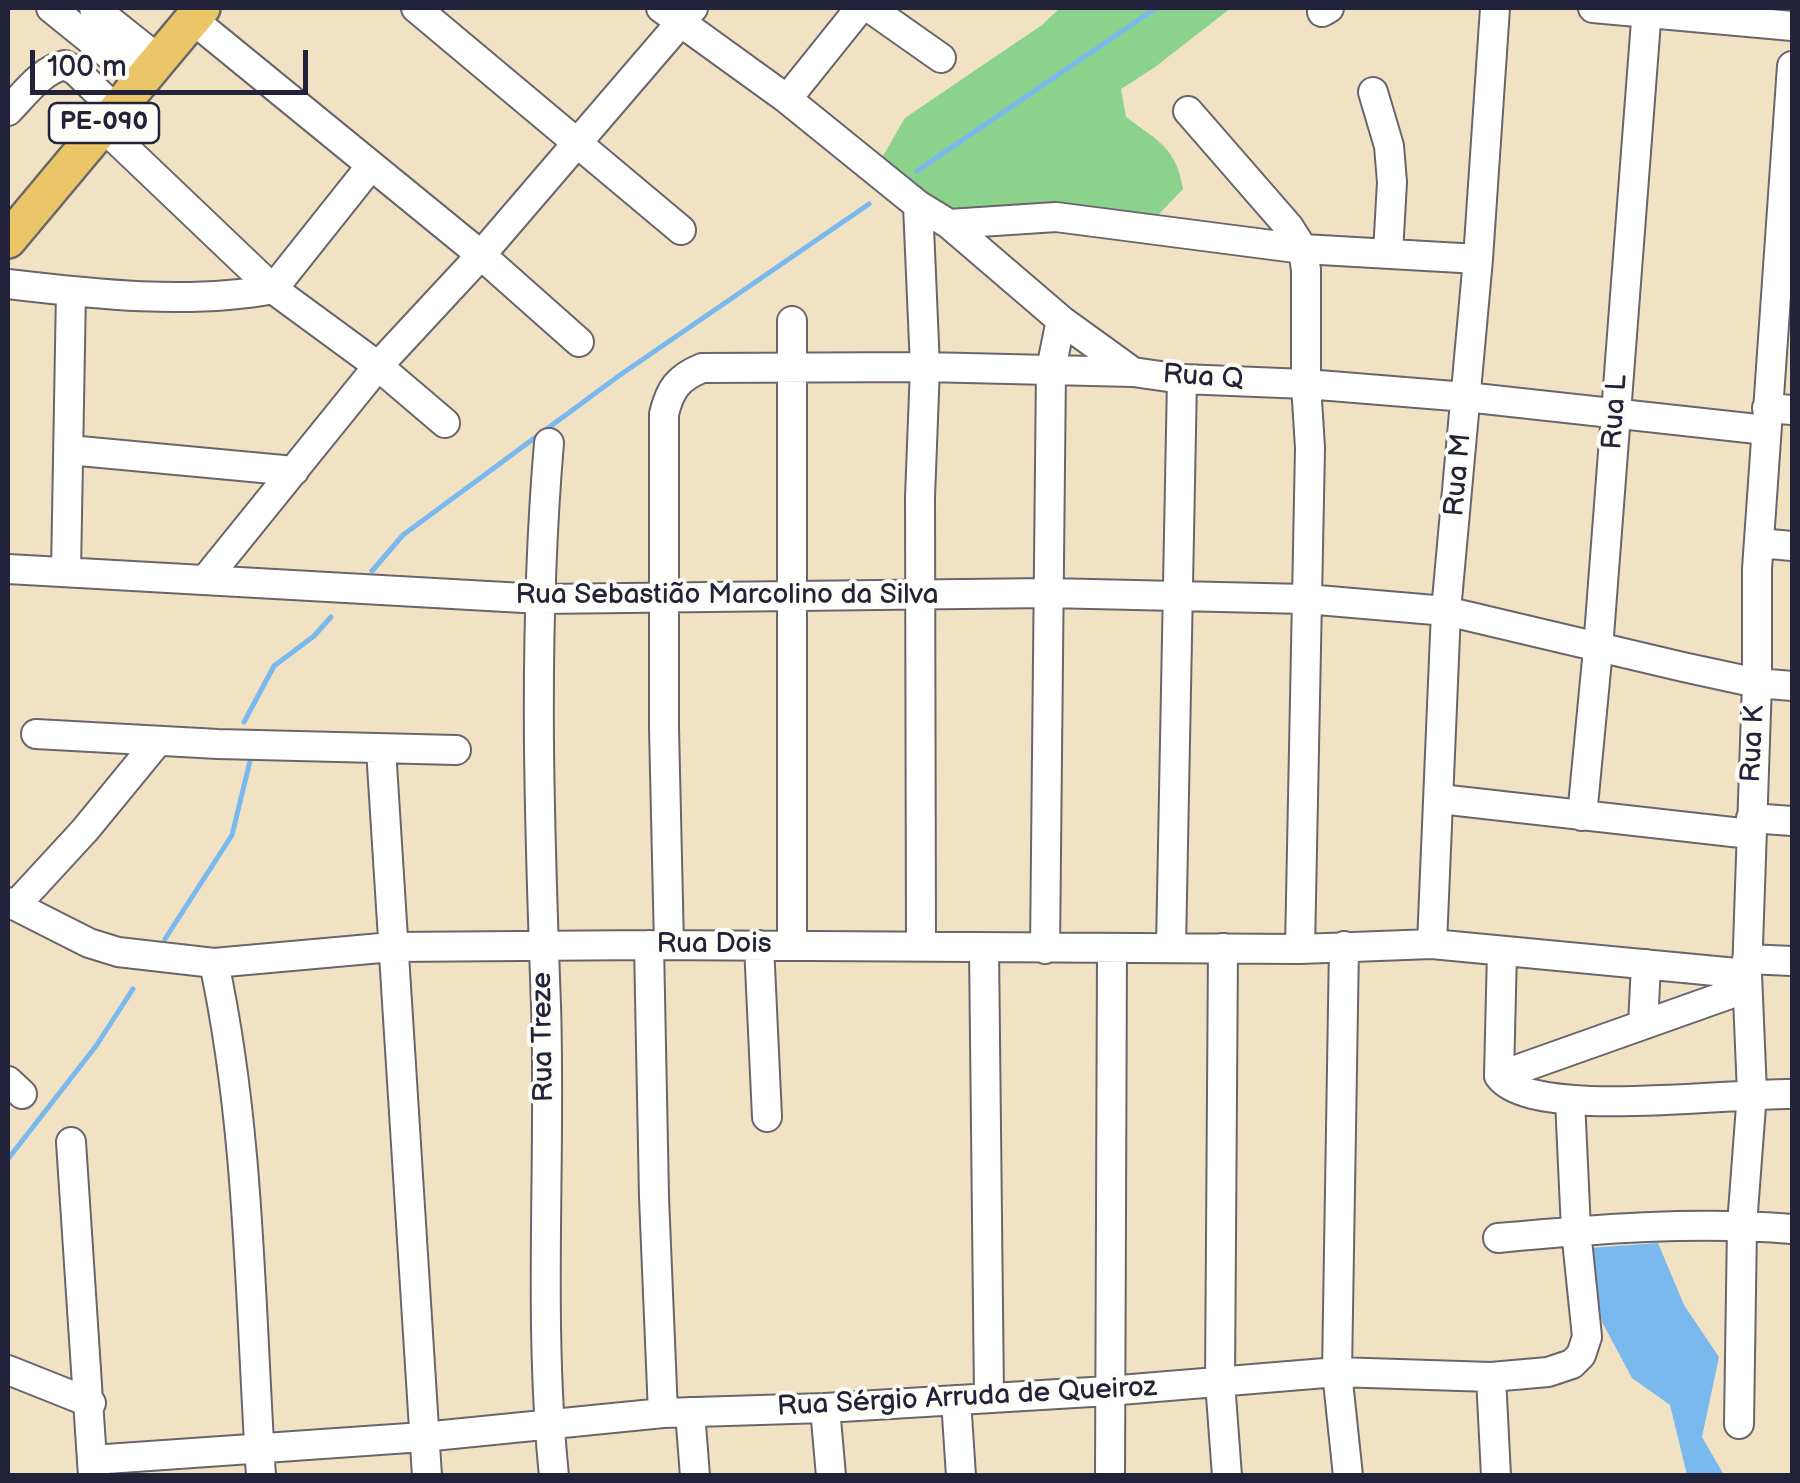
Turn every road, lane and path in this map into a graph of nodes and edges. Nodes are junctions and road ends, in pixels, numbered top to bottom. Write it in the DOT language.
graph roads {
  1 [pos="51,8"];
  2 [pos="94,8"];
  3 [pos="416,8"];
  4 [pos="860,8"];
  5 [pos="870,8"];
  6 [pos="1495,8"];
  7 [pos="1593,8"];
  8 [pos="1647,9"];
  9 [pos="197,13"];
  10 [pos="678,13"];
  11 [pos="1792,26"];
  12 [pos="941,58"];
  13 [pos="1792,66"];
  14 [pos="149,69"];
  15 [pos="1374,92"];
  16 [pos="786,99"];
  17 [pos="8,111"];
  18 [pos="1188,111"];
  19 [pos="109,118"];
  20 [pos="578,144"];
  21 [pos="370,167"];
  22 [pos="918,205"];
  23 [pos="949,224"];
  24 [pos="681,230"];
  25 [pos="8,240"];
  26 [pos="1302,248"];
  27 [pos="1388,253"];
  28 [pos="481,255"];
  29 [pos="1478,259"];
  30 [pos="8,284"];
  31 [pos="274,288"];
  32 [pos="71,291"];
  33 [pos="1060,320"];
  34 [pos="792,321"];
  35 [pos="579,342"];
  36 [pos="378,366"];
  37 [pos="924,366"];
  38 [pos="791,368"];
  39 [pos="1051,369"];
  40 [pos="1133,372"];
  41 [pos="1182,379"];
  42 [pos="1306,384"];
  43 [pos="1466,398"];
  44 [pos="1616,414"];
  45 [pos="1775,416"];
  46 [pos="444,423"];
  47 [pos="549,444"];
  48 [pos="68,450"];
  49 [pos="294,471"];
  50 [pos="1759,543"];
  51 [pos="1792,546"];
  52 [pos="8,569"];
  53 [pos="66,572"];
  54 [pos="205,580"];
  55 [pos="1048,593"];
  56 [pos="790,596"];
  57 [pos="920,597"];
  58 [pos="541,599"];
  59 [pos="666,599"];
  60 [pos="1179,599"];
  61 [pos="1306,600"];
  62 [pos="1446,611"];
  63 [pos="1598,649"];
  64 [pos="1758,682"];
  65 [pos="1792,686"];
  66 [pos="36,734"];
  67 [pos="158,741"];
  68 [pos="381,748"];
  69 [pos="456,750"];
  70 [pos="1440,799"];
  71 [pos="1582,816"];
  72 [pos="1792,821"];
  73 [pos="1750,826"];
  74 [pos="11,904"];
  75 [pos="1432,944"];
  76 [pos="659,945"];
  77 [pos="759,945"];
  78 [pos="542,946"];
  79 [pos="792,946"];
  80 [pos="921,946"];
  81 [pos="1344,946"];
  82 [pos="392,948"];
  83 [pos="984,948"];
  84 [pos="1171,948"];
  85 [pos="1223,948"];
  86 [pos="1045,949"];
  87 [pos="1112,949"];
  88 [pos="1300,949"];
  89 [pos="1502,950"];
  90 [pos="1792,961"];
  91 [pos="214,963"];
  92 [pos="1646,964"];
  93 [pos="1747,974"];
  94 [pos="1643,1025"];
  95 [pos="1499,1076"];
  96 [pos="1752,1093"];
  97 [pos="1792,1094"];
  98 [pos="1570,1100"];
  99 [pos="767,1117"];
  100 [pos="71,1142"];
  101 [pos="1742,1225"];
  102 [pos="1792,1229"];
  103 [pos="1576,1230"];
  104 [pos="1498,1238"];
  105 [pos="8,1370"];
  106 [pos="1337,1372"];
  107 [pos="1491,1376"];
  108 [pos="1220,1382"];
  109 [pos="1108,1392"];
  110 [pos="988,1397"];
  111 [pos="956,1400"];
  112 [pos="90,1404"];
  113 [pos="825,1408"];
  114 [pos="677,1412"];
  115 [pos="1739,1424"];
  116 [pos="550,1426"];
  117 [pos="423,1437"];
  118 [pos="259,1446"];
  119 [pos="93,1468"];
  120 [pos="261,1476"];
  121 [pos="427,1476"];
  122 [pos="554,1476"];
  123 [pos="695,1476"];
  124 [pos="831,1476"];
  125 [pos="962,1476"];
  126 [pos="1110,1476"];
  127 [pos="1226,1476"];
  128 [pos="1348,1476"];
  129 [pos="1496,1476"];
  1 -- 14 [label="street"];
  2 -- 14 [label="street"];
  3 -- 20 [label="street"];
  4 -- 16 [label="street"];
  5 -- 12 [label="street"];
  6 -- 29 [label="street, Rua M"];
  7 -- 8 [label="street"];
  8 -- 11 [label="street"];
  8 -- 44 [label="street, Rua L"];
  9 -- 14 [label="main road, PE-090"];
  9 -- 21 [label="street"];
  10 -- 16 [label="street"];
  10 -- 20 [label="street"];
  13 -- 45 [label="street, Rua K"];
  14 -- 19 [label="main road, PE-090"];
  15 -- 27 [label="street"];
  16 -- 22 [label="street"];
  17 -- 19 [label="street"];
  18 -- 26 [label="street"];
  19 -- 25 [label="main road, PE-090"];
  19 -- 31 [label="street"];
  20 -- 24 [label="street"];
  20 -- 28 [label="street"];
  21 -- 28 [label="street"];
  21 -- 31 [label="street"];
  22 -- 23 [label="street"];
  22 -- 37 [label="street"];
  23 -- 26 [label="street"];
  23 -- 33 [label="street"];
  26 -- 27 [label="street"];
  26 -- 42 [label="street"];
  27 -- 29 [label="street"];
  28 -- 35 [label="street"];
  28 -- 36 [label="street"];
  29 -- 43 [label="street, Rua M"];
  30 -- 32 [label="street"];
  31 -- 32 [label="street"];
  31 -- 36 [label="street"];
  32 -- 48 [label="street"];
  33 -- 39 [label="street"];
  33 -- 40 [label="street"];
  34 -- 38 [label="street"];
  36 -- 46 [label="street"];
  36 -- 49 [label="street"];
  37 -- 38 [label="street, Rua Q"];
  37 -- 39 [label="street, Rua Q"];
  37 -- 57 [label="street"];
  38 -- 56 [label="street"];
  38 -- 59 [label="street, Rua Q"];
  39 -- 40 [label="street, Rua Q"];
  39 -- 55 [label="street"];
  40 -- 41 [label="street, Rua Q"];
  41 -- 42 [label="street, Rua Q"];
  41 -- 60 [label="street"];
  42 -- 43 [label="street, Rua Q"];
  42 -- 61 [label="street"];
  43 -- 44 [label="street, Rua Q"];
  43 -- 62 [label="street, Rua M"];
  44 -- 45 [label="street, Rua Q"];
  44 -- 63 [label="street, Rua L"];
  45 -- 50 [label="street, Rua K"];
  47 -- 58 [label="street, Rua Treze"];
  48 -- 49 [label="street"];
  48 -- 53 [label="street"];
  49 -- 54 [label="street"];
  50 -- 51 [label="street"];
  50 -- 64 [label="street, Rua K"];
  52 -- 53 [label="street, Rua Sebastião Marcolino da Silva"];
  53 -- 54 [label="street, Rua Sebastião Marcolino da Silva"];
  54 -- 58 [label="street, Rua Sebastião Marcolino da Silva"];
  55 -- 57 [label="street, Rua Sebastião Marcolino da Silva"];
  55 -- 60 [label="street, Rua Sebastião Marcolino da Silva"];
  55 -- 86 [label="street"];
  56 -- 57 [label="street, Rua Sebastião Marcolino da Silva"];
  56 -- 59 [label="street, Rua Sebastião Marcolino da Silva"];
  56 -- 79 [label="street"];
  57 -- 80 [label="street"];
  58 -- 59 [label="street, Rua Sebastião Marcolino da Silva"];
  58 -- 78 [label="street, Rua Treze"];
  59 -- 76 [label="street"];
  60 -- 61 [label="street, Rua Sebastião Marcolino da Silva"];
  60 -- 84 [label="street"];
  61 -- 62 [label="street, Rua Sebastião Marcolino da Silva"];
  61 -- 88 [label="street"];
  62 -- 63 [label="street, Rua Sebastião Marcolino da Silva"];
  62 -- 70 [label="street, Rua M"];
  63 -- 64 [label="street, Rua Sebastião Marcolino da Silva"];
  63 -- 71 [label="street, Rua L"];
  64 -- 65 [label="street, Rua Sebastião Marcolino da Silva"];
  64 -- 73 [label="street, Rua K"];
  66 -- 67 [label="street"];
  67 -- 68 [label="street"];
  67 -- 74 [label="street"];
  68 -- 69 [label="street"];
  68 -- 82 [label="street"];
  70 -- 71 [label="street"];
  70 -- 75 [label="street, Rua M"];
  71 -- 73 [label="street"];
  72 -- 73 [label="street"];
  73 -- 93 [label="street, Rua K"];
  74 -- 91 [label="street, Rua Dois"];
  75 -- 81 [label="street, Rua Dois"];
  75 -- 89 [label="street, Rua Dois"];
  76 -- 77 [label="street, Rua Dois"];
  76 -- 78 [label="street, Rua Dois"];
  76 -- 114 [label="street"];
  77 -- 79 [label="street, Rua Dois"];
  77 -- 99 [label="street"];
  78 -- 82 [label="street, Rua Dois"];
  78 -- 116 [label="street, Rua Treze"];
  79 -- 80 [label="street, Rua Dois"];
  80 -- 83 [label="street, Rua Dois"];
  81 -- 88 [label="street, Rua Dois"];
  81 -- 106 [label="street"];
  82 -- 91 [label="street, Rua Dois"];
  82 -- 117 [label="street"];
  83 -- 86 [label="street, Rua Dois"];
  83 -- 110 [label="street"];
  84 -- 85 [label="street, Rua Dois"];
  84 -- 87 [label="street, Rua Dois"];
  85 -- 88 [label="street, Rua Dois"];
  85 -- 108 [label="street"];
  86 -- 87 [label="street, Rua Dois"];
  87 -- 109 [label="street"];
  89 -- 92 [label="street, Rua Dois"];
  89 -- 95 [label="street"];
  90 -- 93 [label="street, Rua Dois"];
  91 -- 118 [label="street"];
  92 -- 93 [label="street, Rua Dois"];
  92 -- 94 [label="street"];
  93 -- 94 [label="street"];
  93 -- 96 [label="street, Rua K"];
  94 -- 95 [label="street"];
  95 -- 98 [label="street"];
  96 -- 97 [label="street"];
  96 -- 98 [label="street"];
  96 -- 101 [label="street, Rua K"];
  98 -- 103 [label="street, Rua Sérgio Arruda de Queiroz"];
  100 -- 112 [label="street"];
  101 -- 102 [label="street"];
  101 -- 103 [label="street"];
  101 -- 115 [label="street, Rua K"];
  103 -- 104 [label="street"];
  103 -- 107 [label="street, Rua Sérgio Arruda de Queiroz"];
  105 -- 112 [label="street"];
  106 -- 107 [label="street, Rua Sérgio Arruda de Queiroz"];
  106 -- 108 [label="street, Rua Sérgio Arruda de Queiroz"];
  106 -- 128 [label="street"];
  107 -- 129 [label="street"];
  108 -- 109 [label="street, Rua Sérgio Arruda de Queiroz"];
  108 -- 127 [label="street"];
  109 -- 110 [label="street, Rua Sérgio Arruda de Queiroz"];
  109 -- 126 [label="street"];
  110 -- 111 [label="street, Rua Sérgio Arruda de Queiroz"];
  111 -- 113 [label="street, Rua Sérgio Arruda de Queiroz"];
  111 -- 125 [label="street"];
  112 -- 119 [label="street"];
  113 -- 114 [label="street, Rua Sérgio Arruda de Queiroz"];
  113 -- 124 [label="street"];
  114 -- 116 [label="street, Rua Sérgio Arruda de Queiroz"];
  114 -- 123 [label="street"];
  116 -- 117 [label="street, Rua Sérgio Arruda de Queiroz"];
  116 -- 122 [label="street, Rua Treze"];
  117 -- 118 [label="street, Rua Sérgio Arruda de Queiroz"];
  117 -- 121 [label="street"];
  118 -- 119 [label="street, Rua Sérgio Arruda de Queiroz"];
  118 -- 120 [label="street"];
}
